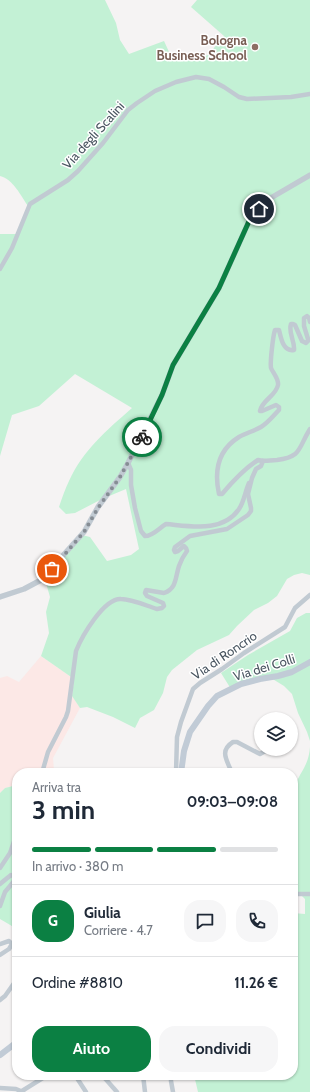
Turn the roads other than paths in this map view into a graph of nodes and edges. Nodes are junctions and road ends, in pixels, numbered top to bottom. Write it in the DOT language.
graph roads {
  1 [pos="310,94"];
  2 [pos="310,175"];
  3 [pos="0,269"];
  4 [pos="310,322"];
  5 [pos="310,429"];
  6 [pos="263,461"];
  7 [pos="128,463"];
  8 [pos="252,478"];
  9 [pos="310,595"];
  10 [pos="0,597"];
  11 [pos="310,662"];
  12 [pos="254,751"];
  13 [pos="43,768"];
  14 [pos="176,768"];
  15 [pos="182,768"];
  16 [pos="230,768"];
  17 [pos="12,847"];
  18 [pos="0,868"];
  19 [pos="12,876"];
  20 [pos="0,884"];
  21 [pos="12,884"];
  22 [pos="298,894"];
  23 [pos="310,894"];
  24 [pos="0,906"];
  25 [pos="0,944"];
  26 [pos="0,955"];
  27 [pos="12,986"];
  28 [pos="0,1000"];
  29 [pos="12,1046"];
  30 [pos="0,1055"];
  31 [pos="40,1080"];
  32 [pos="78,1080"];
  33 [pos="106,1080"];
  34 [pos="144,1080"];
  35 [pos="171,1080"];
  36 [pos="0,1088"];
  37 [pos="22,1092"];
  38 [pos="86,1092"];
  39 [pos="116,1092"];
  40 [pos="145,1092"];
  41 [pos="173,1092"];
  1 -- 3 [label="street, Via degli Scalini"];
  2 -- 7 [label="street"];
  4 -- 6 [label="street"];
  5 -- 6 [label="street"];
  6 -- 8 [label="street"];
  7 -- 8 [label="street"];
  7 -- 10 [label="street"];
  8 -- 13 [label="street"];
  9 -- 14 [label="street, Via di Roncrio"];
  11 -- 15 [label="main road, Via dei Colli"];
  12 -- 16 [label="street"];
  17 -- 18 [label="street"];
  19 -- 20 [label="street"];
  21 -- 24 [label="street"];
  22 -- 23 [label="street"];
  25 -- 26 [label="street"];
  27 -- 28 [label="street"];
  29 -- 30 [label="main road"];
  31 -- 37 [label="street"];
  32 -- 38 [label="street"];
  33 -- 39 [label="street"];
  34 -- 40 [label="street"];
  35 -- 41 [label="street"];
  36 -- 37 [label="street"];
}
